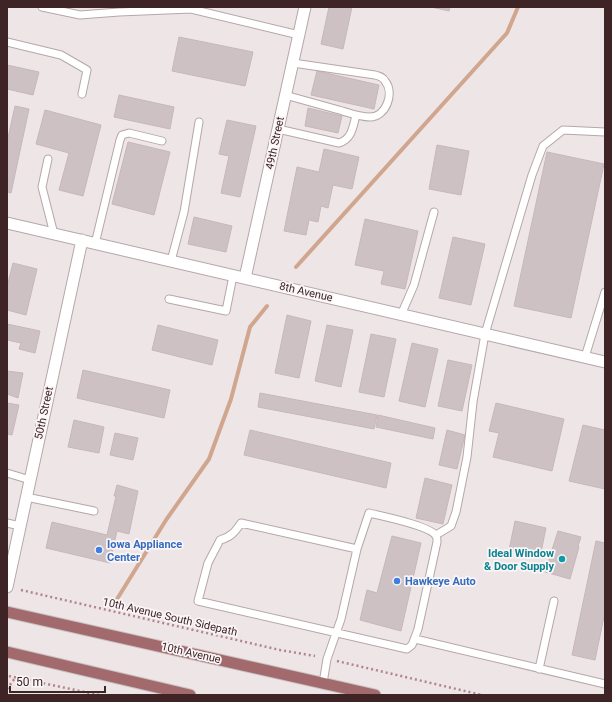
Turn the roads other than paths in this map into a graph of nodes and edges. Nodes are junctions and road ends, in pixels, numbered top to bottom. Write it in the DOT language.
graph roads {
  1 [pos="42,7"];
  2 [pos="305,7"];
  3 [pos="299,35"];
  4 [pos="7,42"];
  5 [pos="292,63"];
  6 [pos="82,94"];
  7 [pos="285,95"];
  8 [pos="356,115"];
  9 [pos="199,122"];
  10 [pos="278,129"];
  11 [pos="605,132"];
  12 [pos="162,141"];
  13 [pos="48,159"];
  14 [pos="434,212"];
  15 [pos="7,223"];
  16 [pos="54,234"];
  17 [pos="82,240"];
  18 [pos="94,244"];
  19 [pos="171,261"];
  20 [pos="233,276"];
  21 [pos="245,278"];
  22 [pos="605,292"];
  23 [pos="170,299"];
  24 [pos="401,315"];
  25 [pos="485,334"];
  26 [pos="585,357"];
  27 [pos="605,362"];
  28 [pos="7,473"];
  29 [pos="30,480"];
  30 [pos="26,497"];
  31 [pos="94,511"];
  32 [pos="7,523"];
  33 [pos="20,526"];
  34 [pos="436,535"];
  35 [pos="357,549"];
  36 [pos="7,586"];
  37 [pos="554,601"];
  38 [pos="7,612"];
  39 [pos="336,633"];
  40 [pos="415,639"];
  41 [pos="7,652"];
  42 [pos="539,669"];
  43 [pos="323,683"];
  44 [pos="605,684"];
  45 [pos="190,695"];
  46 [pos="375,695"];
  1 -- 3 [label="lane"];
  2 -- 3 [label="street, 49th Street"];
  3 -- 5 [label="street, 49th Street"];
  4 -- 6 [label="lane"];
  5 -- 7 [label="street, 49th Street"];
  5 -- 8 [label="lane"];
  7 -- 8 [label="lane"];
  7 -- 10 [label="street, 49th Street"];
  8 -- 10 [label="lane"];
  9 -- 19 [label="lane"];
  10 -- 21 [label="street, 49th Street"];
  11 -- 25 [label="lane"];
  12 -- 18 [label="lane"];
  13 -- 16 [label="lane"];
  14 -- 24 [label="lane"];
  15 -- 16 [label="street, 8th Avenue"];
  16 -- 17 [label="street, 8th Avenue"];
  17 -- 18 [label="street, 8th Avenue"];
  17 -- 29 [label="street, 50th Street"];
  18 -- 19 [label="street, 8th Avenue"];
  19 -- 20 [label="street, 8th Avenue"];
  20 -- 21 [label="street, 8th Avenue"];
  20 -- 23 [label="lane"];
  21 -- 24 [label="street, 8th Avenue"];
  22 -- 26 [label="lane"];
  24 -- 25 [label="street, 8th Avenue"];
  25 -- 26 [label="street, 8th Avenue"];
  25 -- 34 [label="lane"];
  26 -- 27 [label="street, 8th Avenue"];
  28 -- 29 [label="lane"];
  29 -- 30 [label="street, 50th Street"];
  30 -- 31 [label="lane"];
  30 -- 33 [label="street, 50th Street"];
  32 -- 33 [label="lane"];
  33 -- 36 [label="street, 50th Street"];
  34 -- 35 [label="lane"];
  34 -- 40 [label="lane"];
  35 -- 39 [label="lane"];
  35 -- 39 [label="lane"];
  37 -- 42 [label="lane"];
  38 -- 43 [label="main road, 10th Avenue"];
  39 -- 40 [label="lane"];
  39 -- 43 [label="lane"];
  40 -- 42 [label="lane"];
  41 -- 45 [label="main road"];
  42 -- 44 [label="lane"];
  43 -- 46 [label="main road, 10th Avenue"];
}
